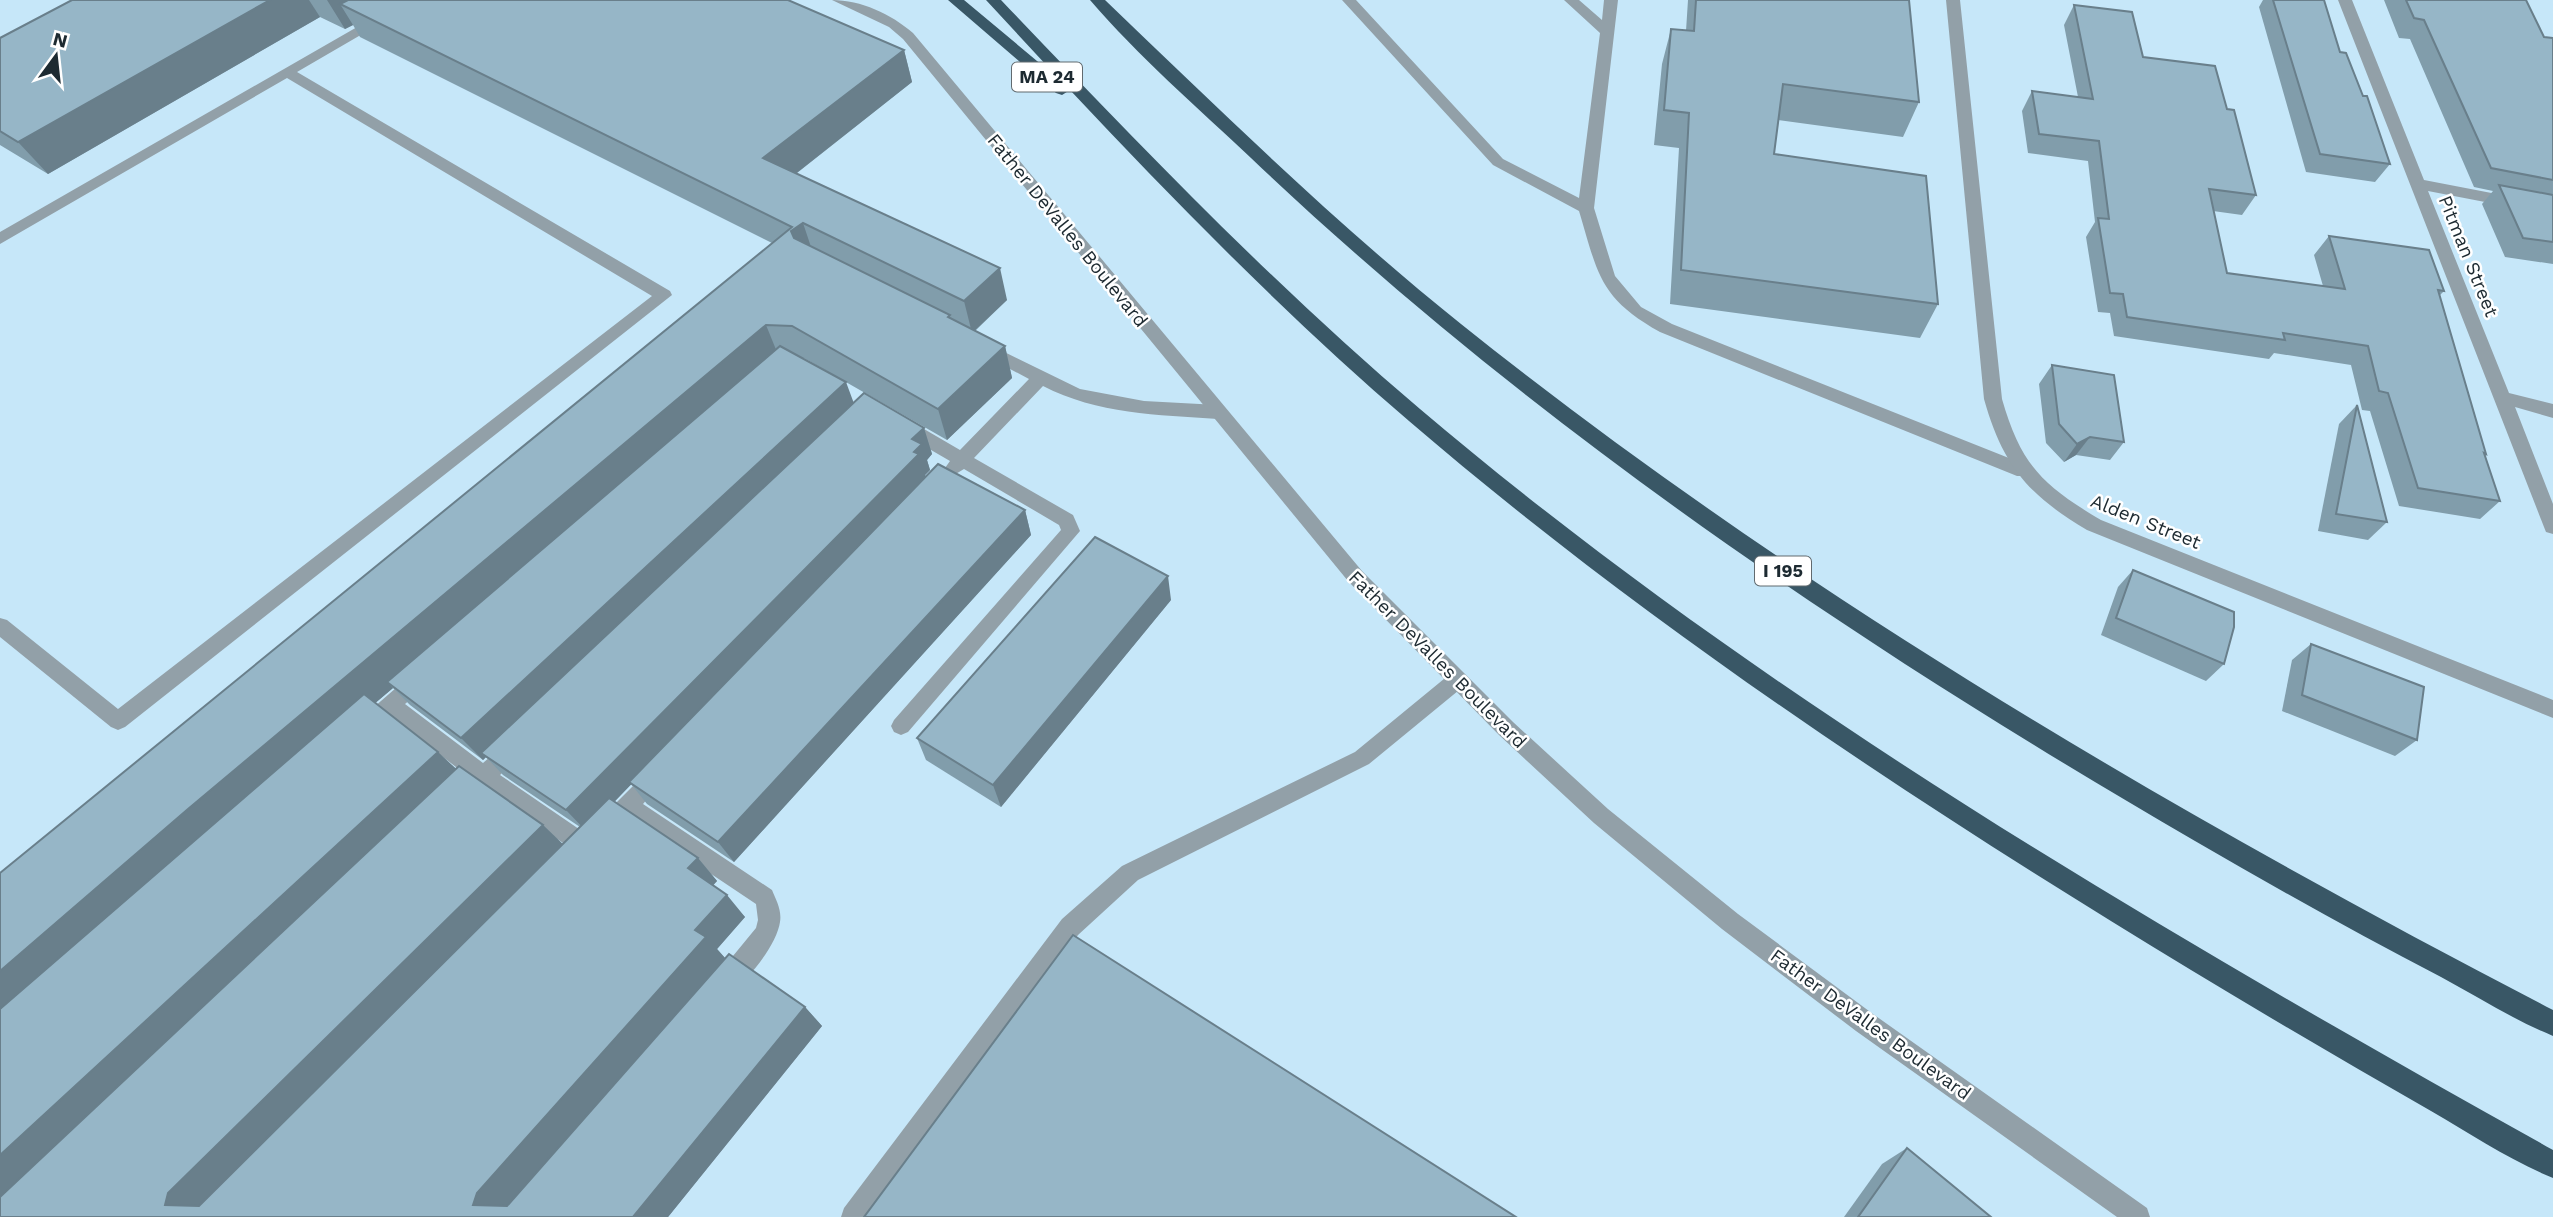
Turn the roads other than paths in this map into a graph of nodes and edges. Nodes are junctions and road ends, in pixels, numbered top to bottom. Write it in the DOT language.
graph roads {
  1 [pos="839,0"];
  2 [pos="955,0"];
  3 [pos="993,0"];
  4 [pos="1097,0"];
  5 [pos="1349,0"];
  6 [pos="1571,0"];
  7 [pos="1611,0"];
  8 [pos="1953,0"];
  9 [pos="2345,0"];
  10 [pos="387,14"];
  11 [pos="1607,32"];
  12 [pos="288,73"];
  13 [pos="1139,154"];
  14 [pos="2418,184"];
  15 [pos="1586,208"];
  16 [pos="2553,210"];
  17 [pos="0,239"];
  18 [pos="973,343"];
  19 [pos="1040,378"];
  20 [pos="2503,398"];
  21 [pos="2553,411"];
  22 [pos="1218,412"];
  23 [pos="894,420"];
  24 [pos="962,460"];
  25 [pos="2023,471"];
  26 [pos="943,479"];
  27 [pos="2553,527"];
  28 [pos="0,626"];
  29 [pos="433,668"];
  30 [pos="1457,680"];
  31 [pos="391,705"];
  32 [pos="2553,709"];
  33 [pos="901,726"];
  34 [pos="524,738"];
  35 [pos="349,741"];
  36 [pos="666,766"];
  37 [pos="484,776"];
  38 [pos="628,806"];
  39 [pos="444,814"];
  40 [pos="587,847"];
  41 [pos="568,867"];
  42 [pos="710,999"];
  43 [pos="2553,1023"];
  44 [pos="2553,1165"];
  45 [pos="853,1217"];
  46 [pos="2138,1217"];
  1 -- 22 [label="street, Father DeValles Boulevard"];
  2 -- 13 [label="highway, MA 24"];
  3 -- 13 [label="highway"];
  4 -- 43 [label="highway, I 195"];
  5 -- 15 [label="street"];
  6 -- 11 [label="street"];
  7 -- 11 [label="street"];
  8 -- 25 [label="street, Alden Street"];
  9 -- 14 [label="street, Pitman Street"];
  10 -- 12 [label="street"];
  11 -- 15 [label="street"];
  12 -- 17 [label="street"];
  12 -- 28 [label="street"];
  13 -- 44 [label="highway"];
  14 -- 16 [label="street"];
  14 -- 20 [label="street, Pitman Street"];
  15 -- 25 [label="street"];
  18 -- 19 [label="street"];
  19 -- 22 [label="street"];
  19 -- 24 [label="street"];
  20 -- 21 [label="street"];
  20 -- 27 [label="street, Pitman Street"];
  22 -- 30 [label="street, Father DeValles Boulevard"];
  23 -- 24 [label="street"];
  24 -- 26 [label="street"];
  24 -- 33 [label="street"];
  25 -- 32 [label="street, Alden Street"];
  29 -- 31 [label="street"];
  30 -- 45 [label="street"];
  30 -- 46 [label="street, Father DeValles Boulevard"];
  31 -- 35 [label="street"];
  31 -- 37 [label="street"];
  34 -- 37 [label="street"];
  36 -- 38 [label="street"];
  37 -- 39 [label="street"];
  37 -- 40 [label="street"];
  38 -- 40 [label="street"];
  38 -- 42 [label="street"];
  40 -- 41 [label="street"];
}
